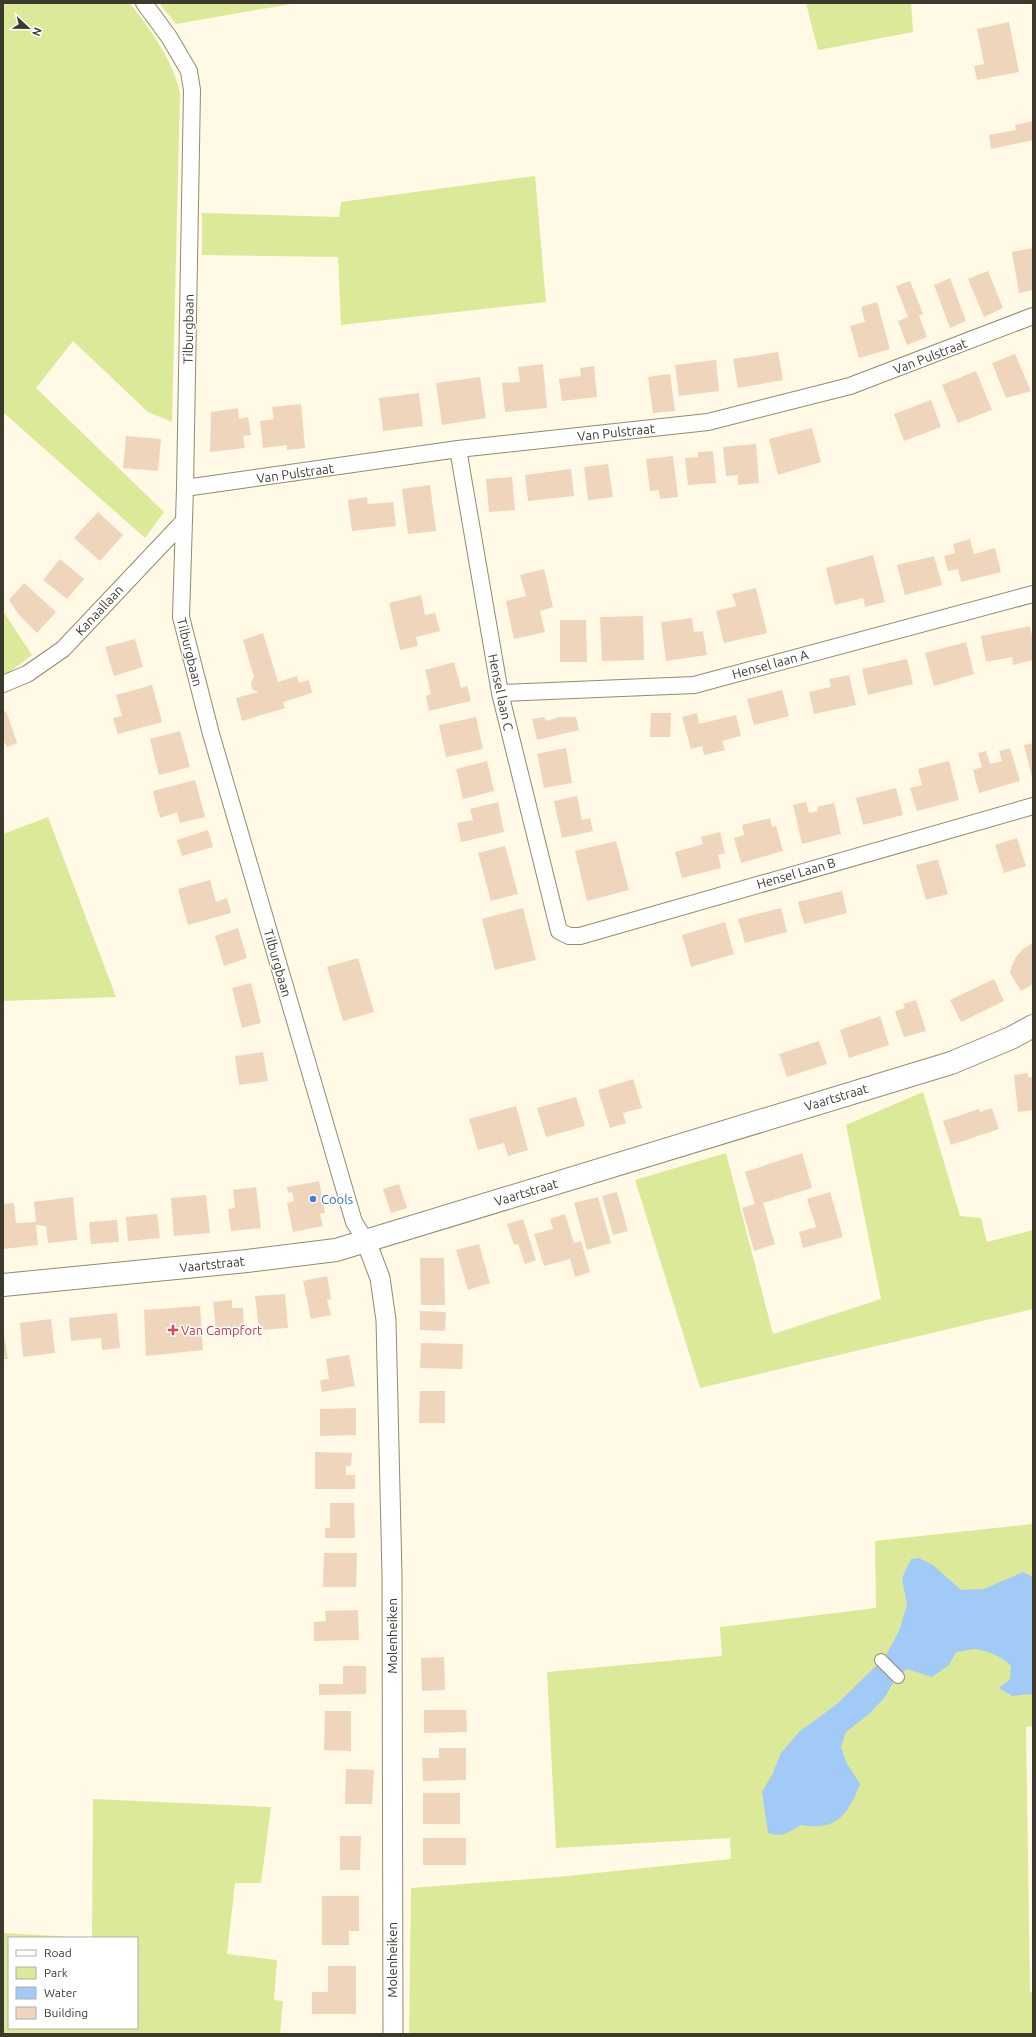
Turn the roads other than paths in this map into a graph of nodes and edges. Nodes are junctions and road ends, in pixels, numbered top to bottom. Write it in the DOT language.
graph roads {
  1 [pos="144,3"];
  2 [pos="1033,316"];
  3 [pos="458,449"];
  4 [pos="186,488"];
  5 [pos="184,521"];
  6 [pos="1033,594"];
  7 [pos="3,684"];
  8 [pos="500,693"];
  9 [pos="1033,806"];
  10 [pos="559,931"];
  11 [pos="1033,1026"];
  12 [pos="366,1242"];
  13 [pos="3,1285"];
  14 [pos="881,1660"];
  15 [pos="898,1677"];
  16 [pos="393,2034"];
  1 -- 4 [label="street, Tilburgbaan"];
  2 -- 3 [label="street, Van Pulstraat"];
  3 -- 4 [label="street, Van Pulstraat"];
  3 -- 8 [label="street, Hensel laan C"];
  4 -- 5 [label="street, Tilburgbaan"];
  5 -- 7 [label="street, Kanaallaan"];
  5 -- 12 [label="street, Tilburgbaan"];
  6 -- 8 [label="street, Hensel laan A"];
  8 -- 10 [label="street, Hensel laan C"];
  9 -- 10 [label="street, Hensel Laan B"];
  11 -- 12 [label="main road, Vaartstraat"];
  12 -- 13 [label="main road, Vaartstraat"];
  12 -- 16 [label="street, Molenheiken"];
  14 -- 15 [label="street"];
}
